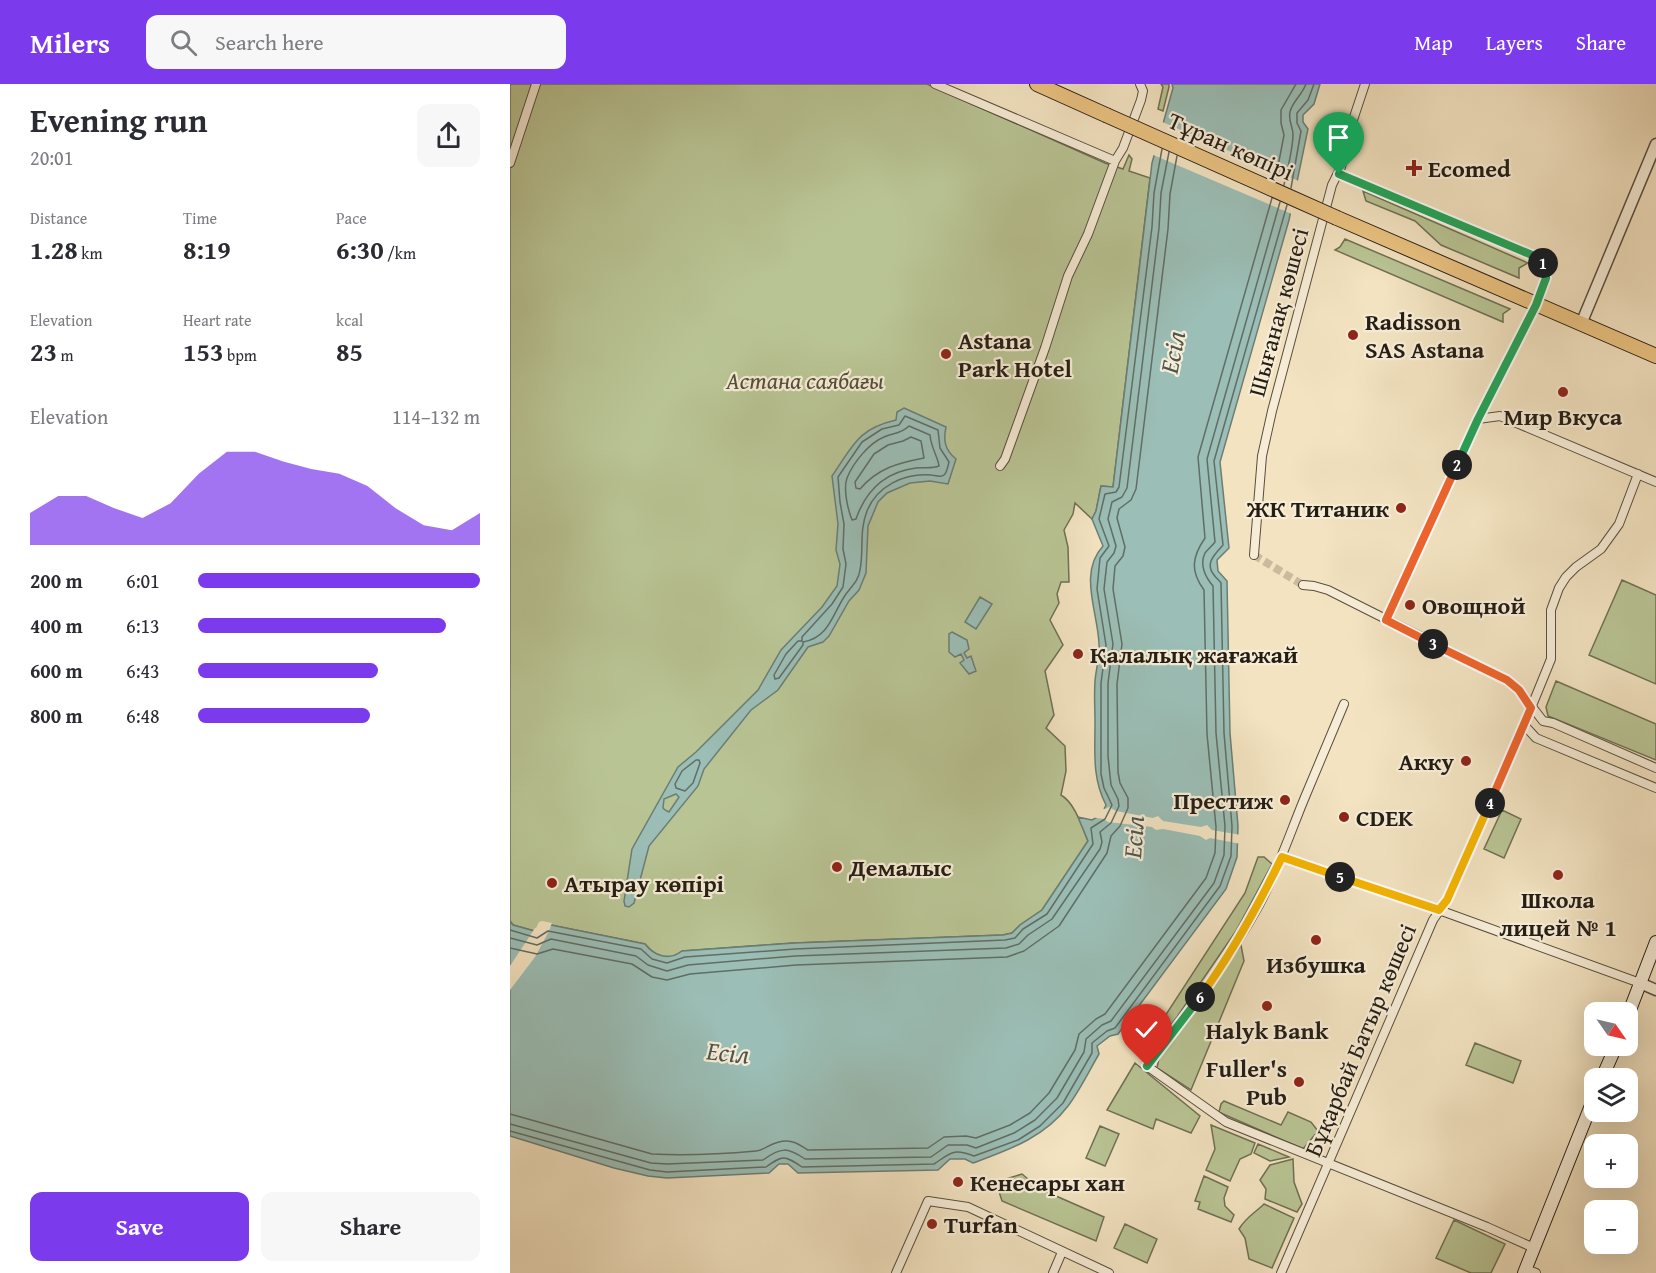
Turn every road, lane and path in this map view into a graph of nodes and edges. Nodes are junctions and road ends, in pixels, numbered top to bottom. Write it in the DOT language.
graph roads {
  1 [pos="536,84"];
  2 [pos="935,84"];
  3 [pos="1037,84"];
  4 [pos="1140,84"];
  5 [pos="1365,84"];
  6 [pos="1656,144"];
  7 [pos="512,154"];
  8 [pos="1115,161"];
  9 [pos="510,163"];
  10 [pos="1339,174"];
  11 [pos="1536,305"];
  12 [pos="1581,324"];
  13 [pos="1656,356"];
  14 [pos="1478,419"];
  15 [pos="1000,466"];
  16 [pos="1638,474"];
  17 [pos="1656,482"];
  18 [pos="1254,555"];
  19 [pos="1303,585"];
  20 [pos="1386,620"];
  21 [pos="1344,704"];
  22 [pos="1531,708"];
  23 [pos="1524,725"];
  24 [pos="1656,768"];
  25 [pos="1656,788"];
  26 [pos="1282,857"];
  27 [pos="1439,910"];
  28 [pos="1656,942"];
  29 [pos="1640,983"];
  30 [pos="1656,990"];
  31 [pos="1633,1002"];
  32 [pos="1584,1122"];
  33 [pos="1329,1164"];
  34 [pos="1534,1248"];
  35 [pos="1062,1252"];
  36 [pos="1529,1272"];
  37 [pos="896,1273"];
  38 [pos="1053,1273"];
  39 [pos="1109,1273"];
  40 [pos="1281,1273"];
  1 -- 7 [label="street"];
  2 -- 8 [label="street"];
  3 -- 11 [label="main road, Тұран көпірі, bridge"];
  4 -- 8 [label="street"];
  5 -- 10 [label="street, Шығанақ көшесі"];
  6 -- 12 [label="street"];
  7 -- 9 [label="street"];
  8 -- 15 [label="street"];
  10 -- 11 [label="street"];
  10 -- 18 [label="street, Шығанақ көшесі"];
  11 -- 12 [label="main road, Тұран көпірі"];
  11 -- 14 [label="street"];
  12 -- 13 [label="main road, Тұран көпірі"];
  14 -- 16 [label="street"];
  14 -- 20 [label="street"];
  16 -- 17 [label="street"];
  16 -- 22 [label="street, Бұқарбай Батыр көшесі"];
  19 -- 20 [label="street"];
  20 -- 22 [label="street"];
  21 -- 26 [label="street"];
  22 -- 23 [label="street, Бұқарбай Батыр көшесі"];
  22 -- 24 [label="street"];
  23 -- 25 [label="street"];
  23 -- 27 [label="street, Бұқарбай Батыр көшесі"];
  26 -- 27 [label="street"];
  26 -- 33 [label="street"];
  27 -- 29 [label="street"];
  27 -- 33 [label="street, Бұқарбай Батыр көшесі"];
  28 -- 29 [label="main road"];
  29 -- 30 [label="street"];
  29 -- 31 [label="main road"];
  32 -- 34 [label="main road"];
  33 -- 34 [label="street"];
  33 -- 40 [label="street, Бұқарбай Батыр көшесі"];
  34 -- 36 [label="main road"];
  35 -- 37 [label="street"];
  35 -- 38 [label="street"];
  35 -- 39 [label="street"];
}
